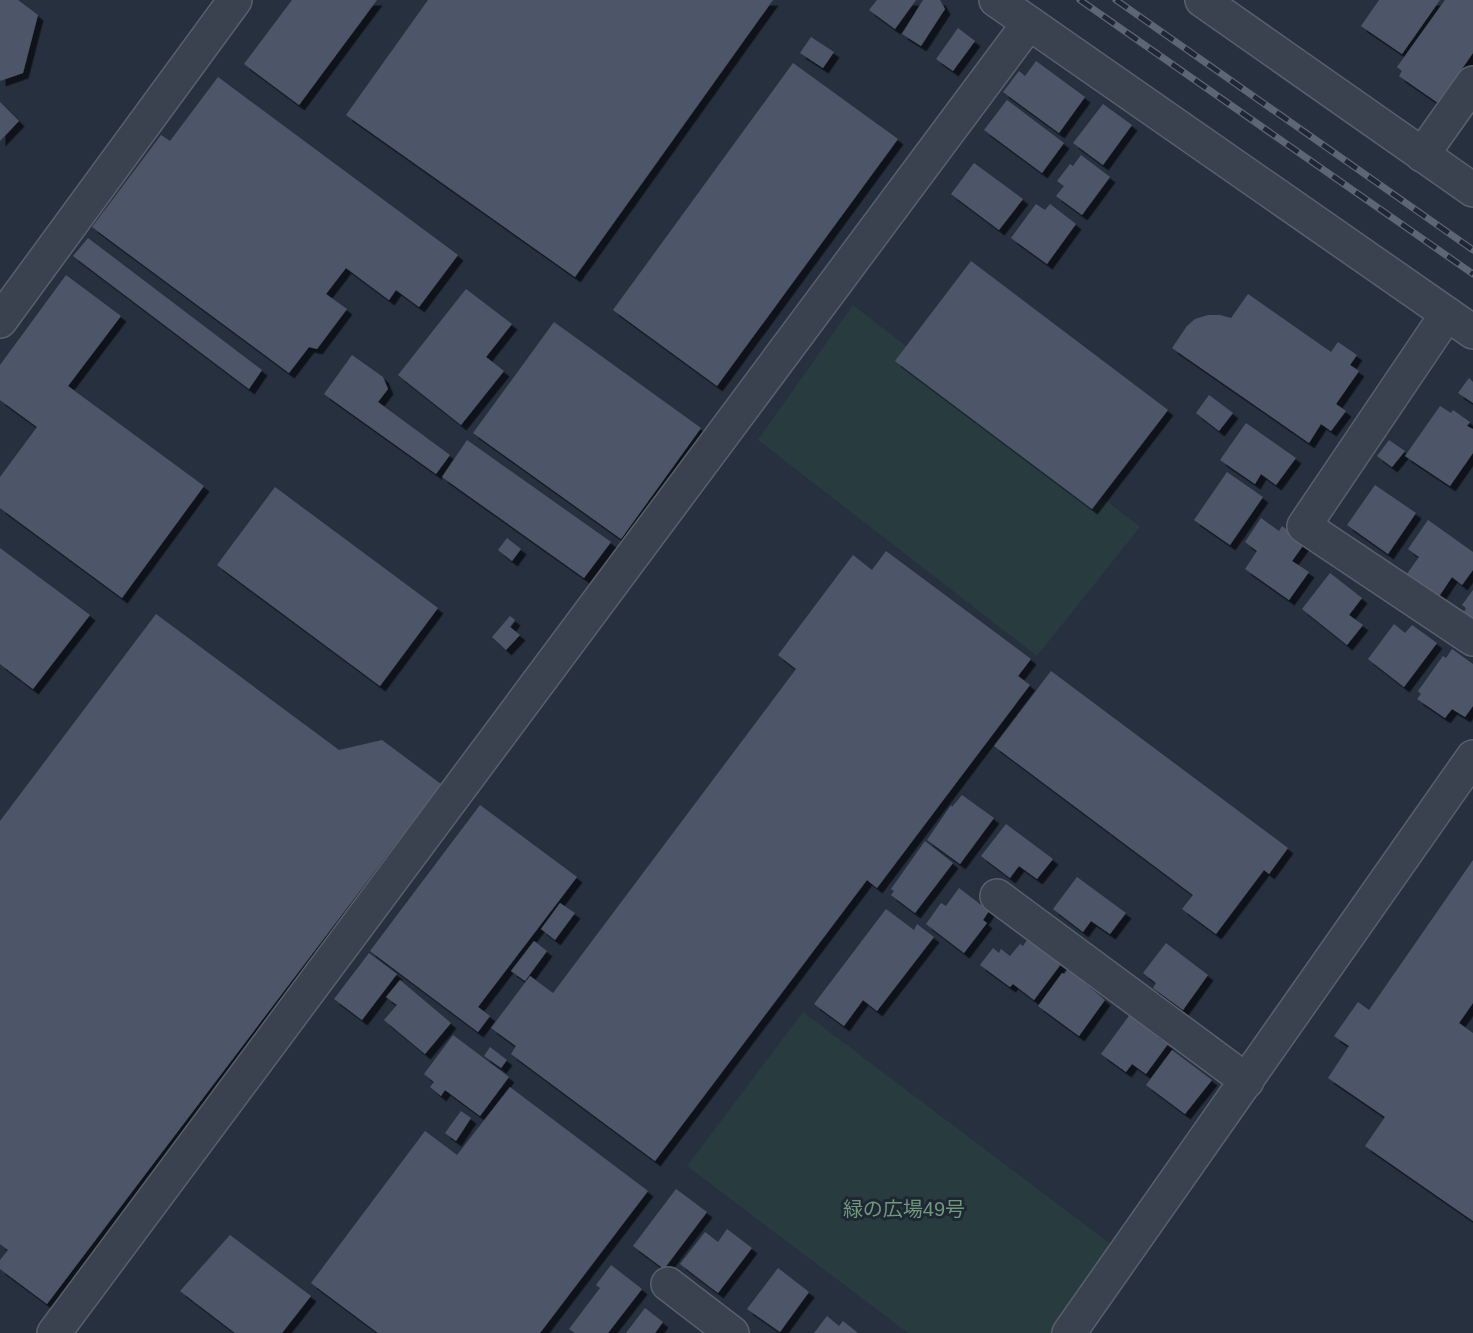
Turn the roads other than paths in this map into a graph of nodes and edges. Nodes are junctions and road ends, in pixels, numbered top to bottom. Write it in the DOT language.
graph roads {
  1 [pos="235,0"];
  2 [pos="996,0"];
  3 [pos="1202,0"];
  4 [pos="1029,23"];
  5 [pos="1473,83"];
  6 [pos="1422,155"];
  7 [pos="1473,190"];
  8 [pos="0,321"];
  9 [pos="1460,323"];
  10 [pos="1473,639"];
  11 [pos="1473,757"];
  12 [pos="997,896"];
  13 [pos="1247,1081"];
  14 [pos="669,1284"];
  15 [pos="54,1333"];
  16 [pos="732,1333"];
  17 [pos="1069,1333"];
  1 -- 8 [label="street"];
  2 -- 4 [label="street"];
  3 -- 6 [label="street"];
  4 -- 9 [label="street"];
  4 -- 15 [label="street"];
  5 -- 6 [label="street"];
  6 -- 7 [label="street"];
  9 -- 10 [label="street"];
  11 -- 13 [label="street"];
  12 -- 13 [label="street"];
  13 -- 17 [label="street"];
  14 -- 16 [label="street"];
}
